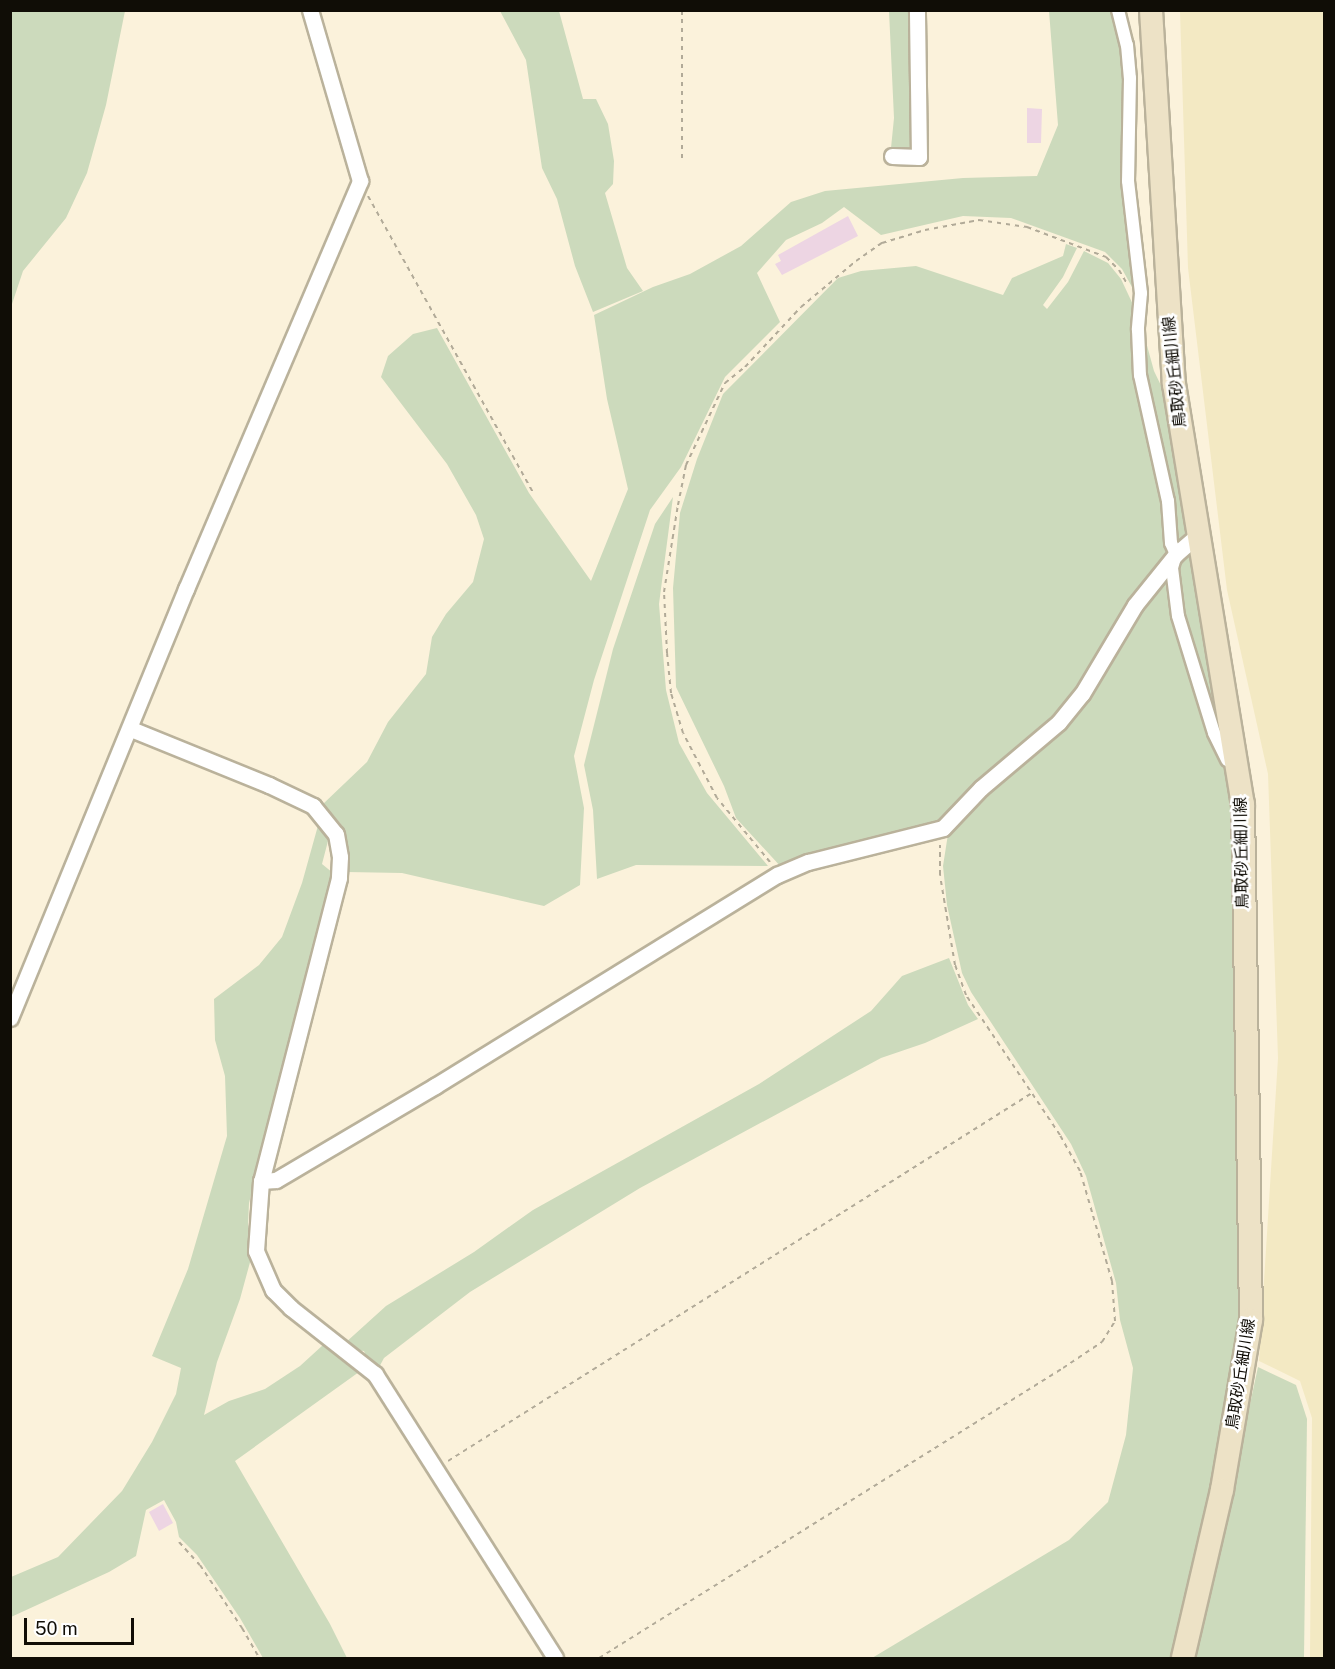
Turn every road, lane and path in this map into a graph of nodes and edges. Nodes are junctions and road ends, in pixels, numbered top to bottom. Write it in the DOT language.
graph roads {
  1 [pos="310,10"];
  2 [pos="682,10"];
  3 [pos="917,10"];
  4 [pos="1119,10"];
  5 [pos="1151,10"];
  6 [pos="892,156"];
  7 [pos="682,162"];
  8 [pos="360,181"];
  9 [pos="1128,285"];
  10 [pos="532,491"];
  11 [pos="1197,536"];
  12 [pos="1176,554"];
  13 [pos="131,729"];
  14 [pos="1227,760"];
  15 [pos="944,828"];
  16 [pos="777,875"];
  17 [pos="10,1018"];
  18 [pos="1032,1094"];
  19 [pos="261,1181"];
  20 [pos="435,1469"];
  21 [pos="178,1542"];
  22 [pos="259,1659"];
  23 [pos="555,1659"];
  24 [pos="599,1659"];
  25 [pos="1183,1659"];
  1 -- 8 [label="street"];
  2 -- 7 [label="path"];
  3 -- 6 [label="street"];
  4 -- 12 [label="street"];
  5 -- 11 [label="main road, 鳥取砂丘細川線"];
  8 -- 10 [label="path"];
  8 -- 13 [label="street"];
  9 -- 16 [label="path"];
  11 -- 12 [label="street"];
  11 -- 25 [label="main road, 鳥取砂丘細川線"];
  12 -- 14 [label="street"];
  12 -- 15 [label="street"];
  13 -- 17 [label="street"];
  13 -- 19 [label="street"];
  15 -- 16 [label="street"];
  15 -- 18 [label="path"];
  16 -- 19 [label="street"];
  18 -- 20 [label="path"];
  18 -- 24 [label="path"];
  19 -- 20 [label="street"];
  20 -- 23 [label="street"];
  21 -- 22 [label="path"];
}
